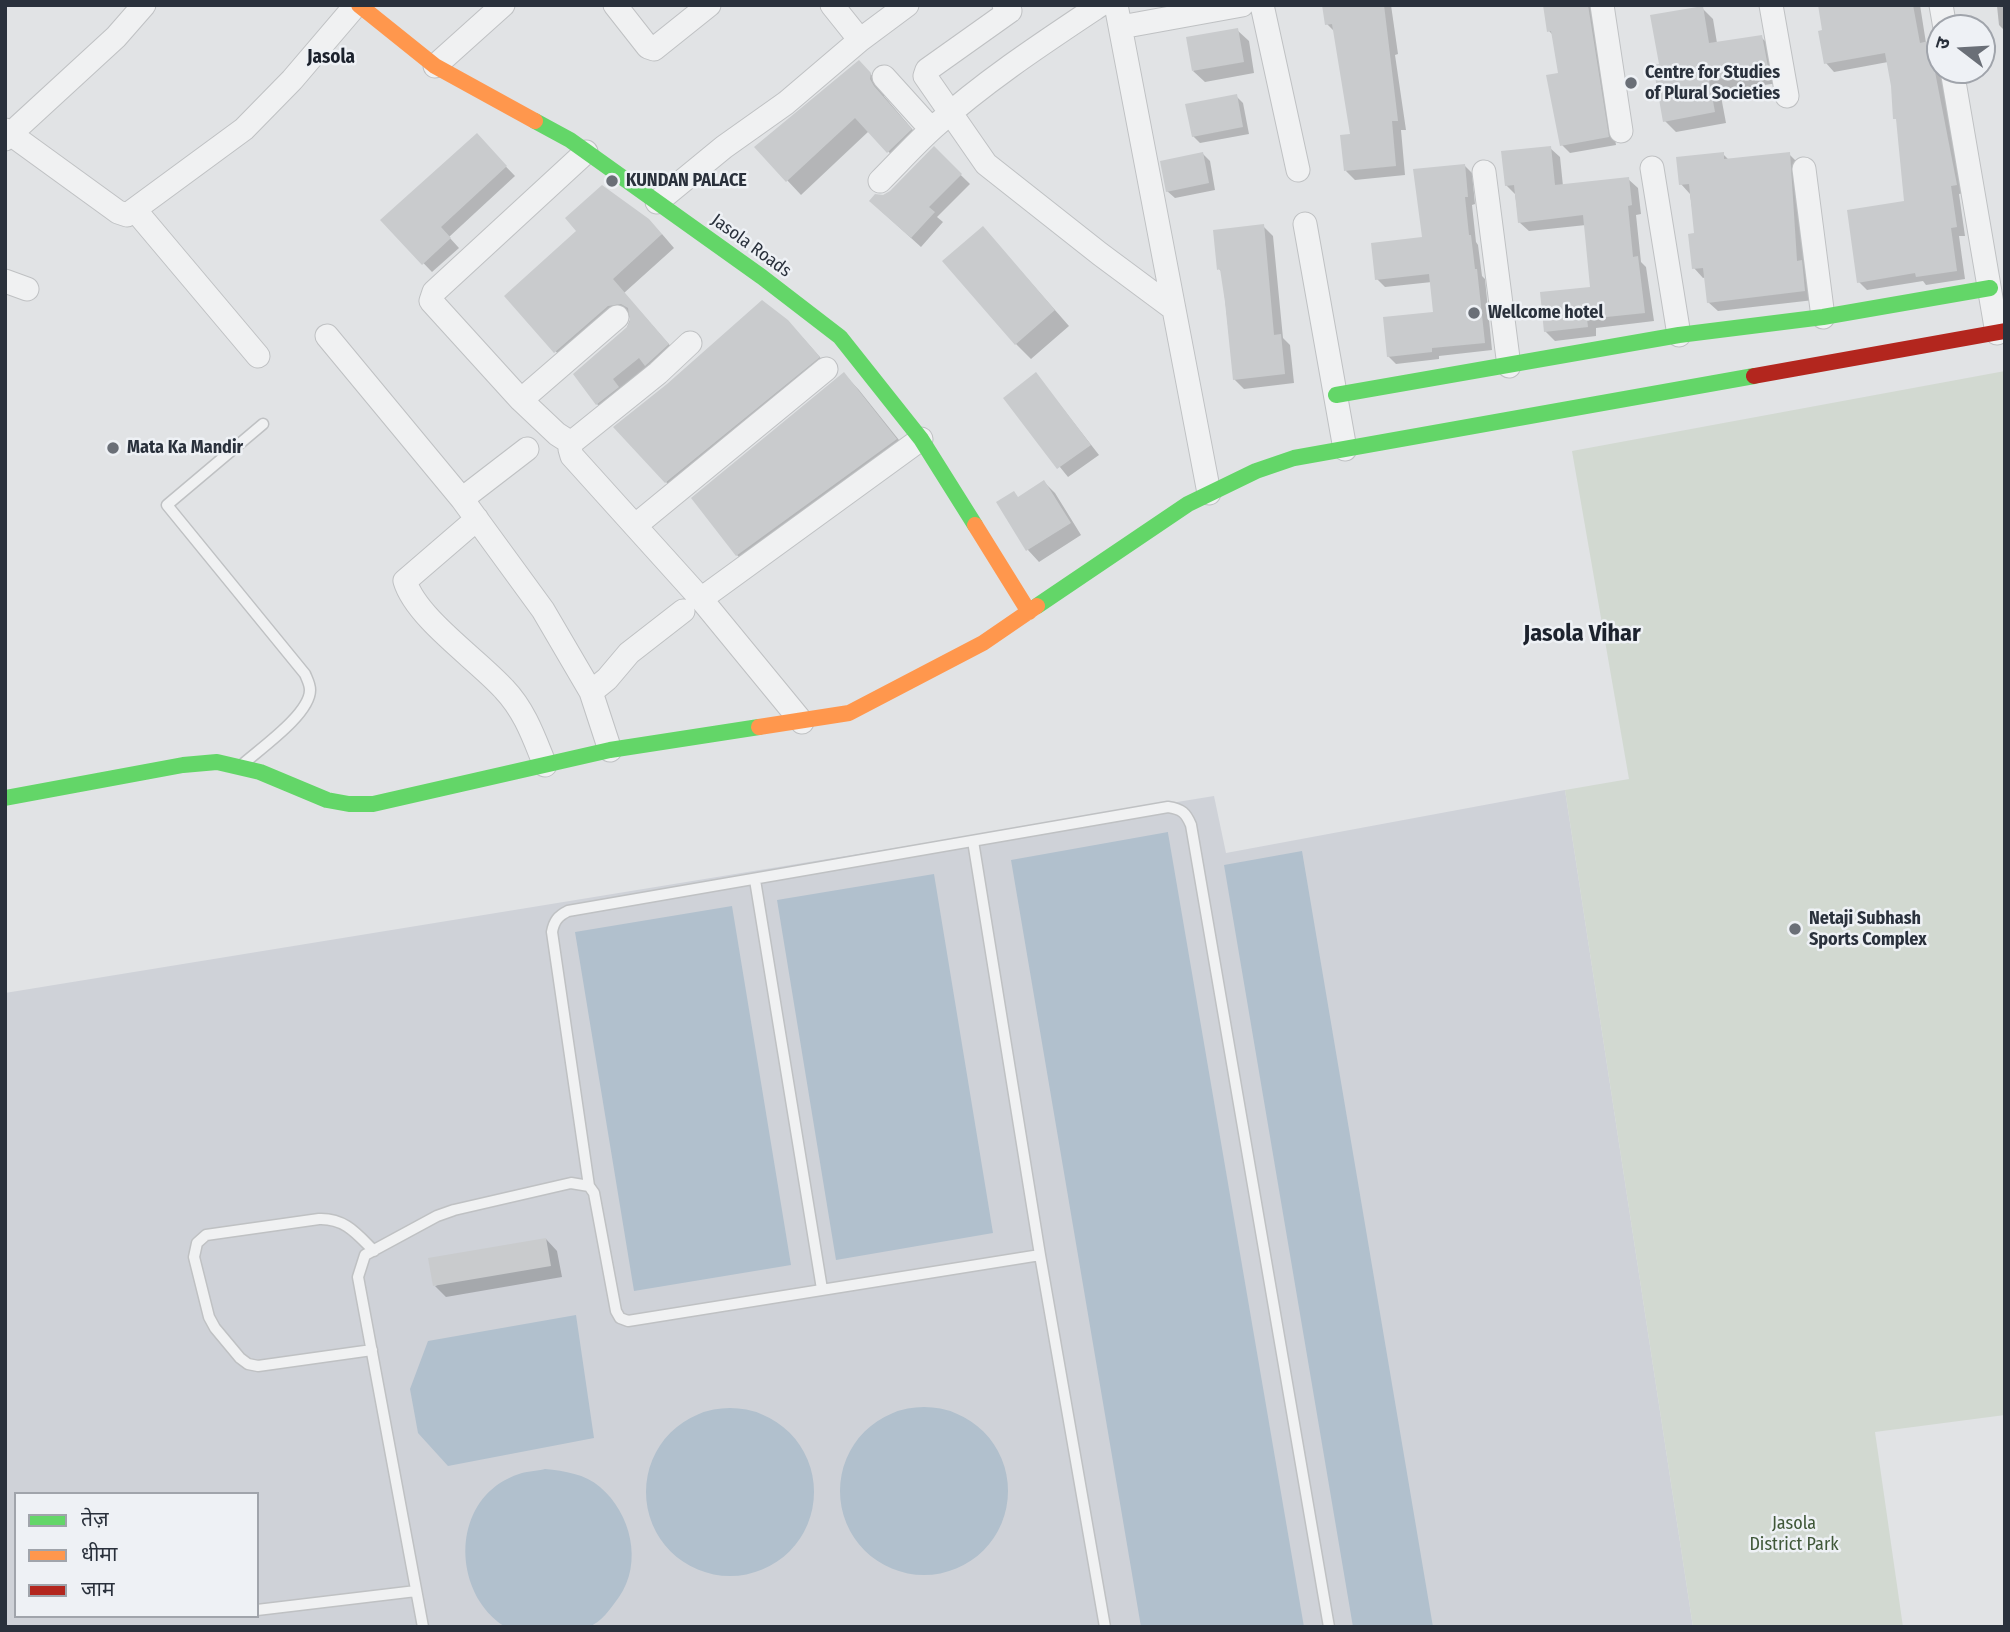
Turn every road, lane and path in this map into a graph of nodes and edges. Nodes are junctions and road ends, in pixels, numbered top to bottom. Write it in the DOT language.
graph roads {
  1 [pos="144,5"];
  2 [pos="358,5"];
  3 [pos="503,5"];
  4 [pos="615,5"];
  5 [pos="709,5"];
  6 [pos="832,5"];
  7 [pos="907,5"];
  8 [pos="1100,5"];
  9 [pos="1242,5"];
  10 [pos="1262,5"];
  11 [pos="1602,5"];
  12 [pos="1771,5"];
  13 [pos="1011,7"];
  14 [pos="1118,16"];
  15 [pos="860,40"];
  16 [pos="435,66"];
  17 [pos="884,77"];
  18 [pos="1954,84"];
  19 [pos="1787,96"];
  20 [pos="951,112"];
  21 [pos="931,129"];
  22 [pos="1621,131"];
  23 [pos="7,135"];
  24 [pos="586,152"];
  25 [pos="1652,168"];
  26 [pos="1804,169"];
  27 [pos="1298,170"];
  28 [pos="1484,172"];
  29 [pos="880,181"];
  30 [pos="657,202"];
  31 [pos="135,211"];
  32 [pos="1305,224"];
  33 [pos="1990,288"];
  34 [pos="1174,309"];
  35 [pos="617,317"];
  36 [pos="1823,317"];
  37 [pos="2001,332"];
  38 [pos="327,335"];
  39 [pos="1679,335"];
  40 [pos="690,343"];
  41 [pos="258,356"];
  42 [pos="1509,366"];
  43 [pos="826,369"];
  44 [pos="1336,395"];
  45 [pos="521,400"];
  46 [pos="263,425"];
  47 [pos="921,439"];
  48 [pos="571,443"];
  49 [pos="527,449"];
  50 [pos="1345,449"];
  51 [pos="1209,493"];
  52 [pos="462,499"];
  53 [pos="477,519"];
  54 [pos="636,525"];
  55 [pos="692,605"];
  56 [pos="1029,612"];
  57 [pos="591,692"];
  58 [pos="802,722"];
  59 [pos="610,750"];
  60 [pos="545,765"];
  61 [pos="241,766"];
  62 [pos="5,799"];
  63 [pos="973,841"];
  64 [pos="755,880"];
  65 [pos="589,1186"];
  66 [pos="374,1251"];
  67 [pos="1040,1255"];
  68 [pos="822,1289"];
  69 [pos="372,1350"];
  70 [pos="416,1591"];
  71 [pos="259,1610"];
  72 [pos="423,1627"];
  73 [pos="1105,1627"];
  74 [pos="1329,1627"];
  1 -- 23 [label="street"];
  2 -- 16 [label="street, Jasola Roads"];
  2 -- 31 [label="street"];
  3 -- 16 [label="street"];
  4 -- 5 [label="street"];
  6 -- 15 [label="street"];
  7 -- 15 [label="street"];
  8 -- 20 [label="street"];
  9 -- 14 [label="street"];
  10 -- 27 [label="street"];
  11 -- 22 [label="street"];
  12 -- 19 [label="street"];
  13 -- 20 [label="street"];
  14 -- 34 [label="street"];
  15 -- 30 [label="street"];
  16 -- 24 [label="street, Jasola Roads"];
  17 -- 21 [label="street"];
  18 -- 33 [label="street"];
  20 -- 21 [label="street"];
  20 -- 34 [label="street"];
  21 -- 29 [label="street"];
  23 -- 31 [label="street"];
  24 -- 30 [label="street, Jasola Roads"];
  24 -- 45 [label="street"];
  25 -- 39 [label="street"];
  26 -- 36 [label="street"];
  28 -- 42 [label="street"];
  30 -- 47 [label="street, Jasola Roads"];
  31 -- 41 [label="street"];
  32 -- 44 [label="street"];
  33 -- 36 [label="street"];
  33 -- 37 [label="street"];
  34 -- 51 [label="street"];
  35 -- 45 [label="street"];
  36 -- 39 [label="street"];
  37 -- 50 [label="street"];
  38 -- 52 [label="street"];
  39 -- 42 [label="street"];
  40 -- 48 [label="street"];
  42 -- 44 [label="street"];
  43 -- 54 [label="street"];
  44 -- 50 [label="street"];
  45 -- 48 [label="street"];
  46 -- 61 [label="lane"];
  47 -- 55 [label="street"];
  47 -- 56 [label="street, Jasola Roads"];
  48 -- 54 [label="street"];
  49 -- 52 [label="street"];
  50 -- 51 [label="street"];
  51 -- 56 [label="street"];
  52 -- 53 [label="street"];
  53 -- 57 [label="street"];
  53 -- 60 [label="street"];
  54 -- 55 [label="street"];
  55 -- 57 [label="street"];
  55 -- 58 [label="street"];
  56 -- 58 [label="street"];
  57 -- 59 [label="street"];
  58 -- 59 [label="street"];
  59 -- 60 [label="street"];
  60 -- 61 [label="street"];
  61 -- 62 [label="street"];
  63 -- 64 [label="lane"];
  63 -- 67 [label="lane"];
  63 -- 74 [label="lane"];
  64 -- 65 [label="lane"];
  64 -- 68 [label="lane"];
  65 -- 66 [label="lane"];
  65 -- 68 [label="lane"];
  66 -- 69 [label="lane"];
  66 -- 69 [label="lane"];
  67 -- 68 [label="lane"];
  67 -- 73 [label="lane"];
  69 -- 70 [label="lane"];
  70 -- 71 [label="lane"];
  70 -- 72 [label="lane"];
}
